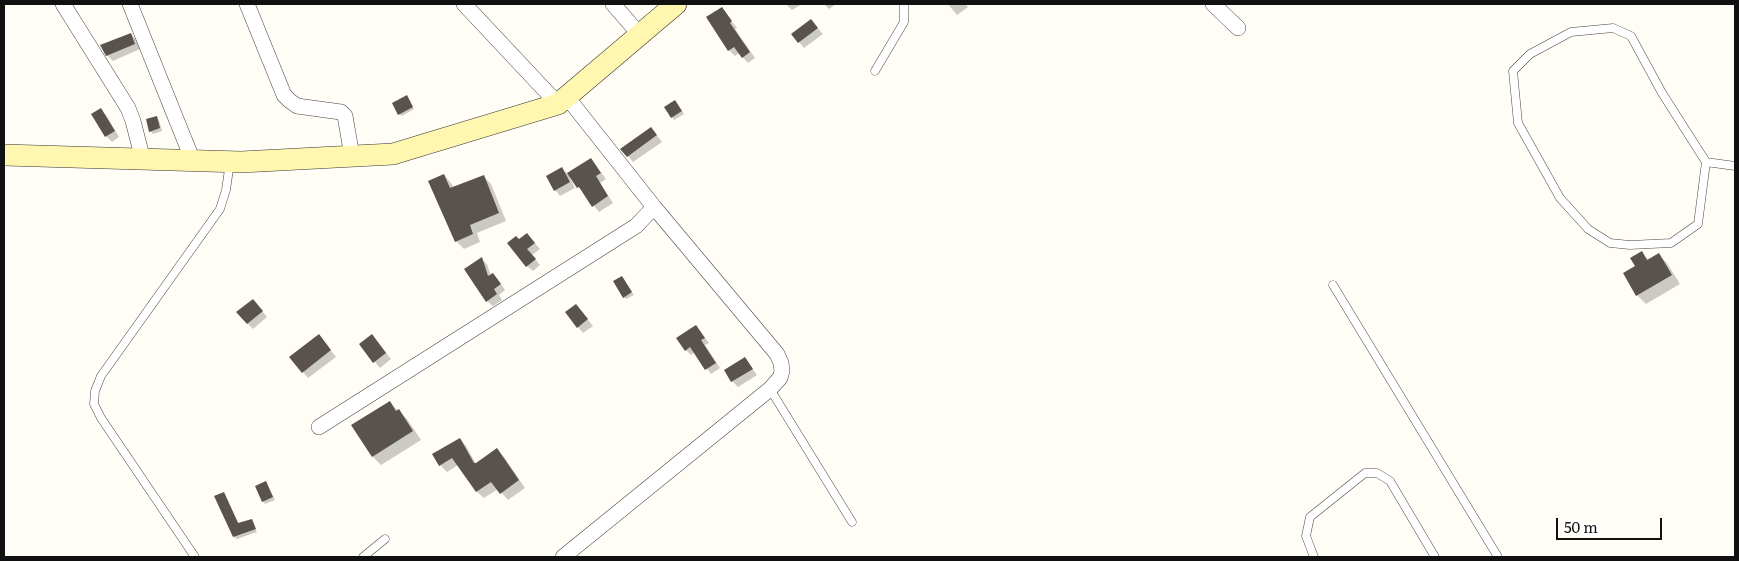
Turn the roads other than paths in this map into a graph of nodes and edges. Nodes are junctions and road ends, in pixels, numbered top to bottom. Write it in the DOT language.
graph roads {
  1 [pos="63,4"];
  2 [pos="130,4"];
  3 [pos="247,4"];
  4 [pos="464,4"];
  5 [pos="612,4"];
  6 [pos="676,4"];
  7 [pos="904,4"];
  8 [pos="1213,4"];
  9 [pos="1238,28"];
  10 [pos="640,34"];
  11 [pos="875,71"];
  12 [pos="563,101"];
  13 [pos="4,155"];
  14 [pos="352,156"];
  15 [pos="143,160"];
  16 [pos="193,161"];
  17 [pos="230,162"];
  18 [pos="1706,162"];
  19 [pos="1735,166"];
  20 [pos="654,207"];
  21 [pos="1333,284"];
  22 [pos="770,389"];
  23 [pos="319,428"];
  24 [pos="852,522"];
  25 [pos="385,539"];
  26 [pos="195,557"];
  27 [pos="363,557"];
  28 [pos="563,557"];
  29 [pos="1314,557"];
  30 [pos="1435,557"];
  31 [pos="1498,557"];
  1 -- 15 [label="street"];
  2 -- 16 [label="street"];
  3 -- 14 [label="street"];
  4 -- 12 [label="street"];
  5 -- 10 [label="street"];
  6 -- 10 [label="street"];
  7 -- 11 [label="lane"];
  8 -- 9 [label="street"];
  10 -- 12 [label="street"];
  12 -- 14 [label="street"];
  12 -- 20 [label="street"];
  13 -- 15 [label="street"];
  14 -- 17 [label="street"];
  15 -- 16 [label="street"];
  16 -- 17 [label="street"];
  17 -- 26 [label="lane"];
  18 -- 18 [label="lane"];
  18 -- 19 [label="lane"];
  20 -- 22 [label="street"];
  20 -- 23 [label="street"];
  21 -- 31 [label="lane"];
  22 -- 24 [label="lane"];
  22 -- 28 [label="street"];
  25 -- 27 [label="lane"];
  29 -- 30 [label="lane"];
}
